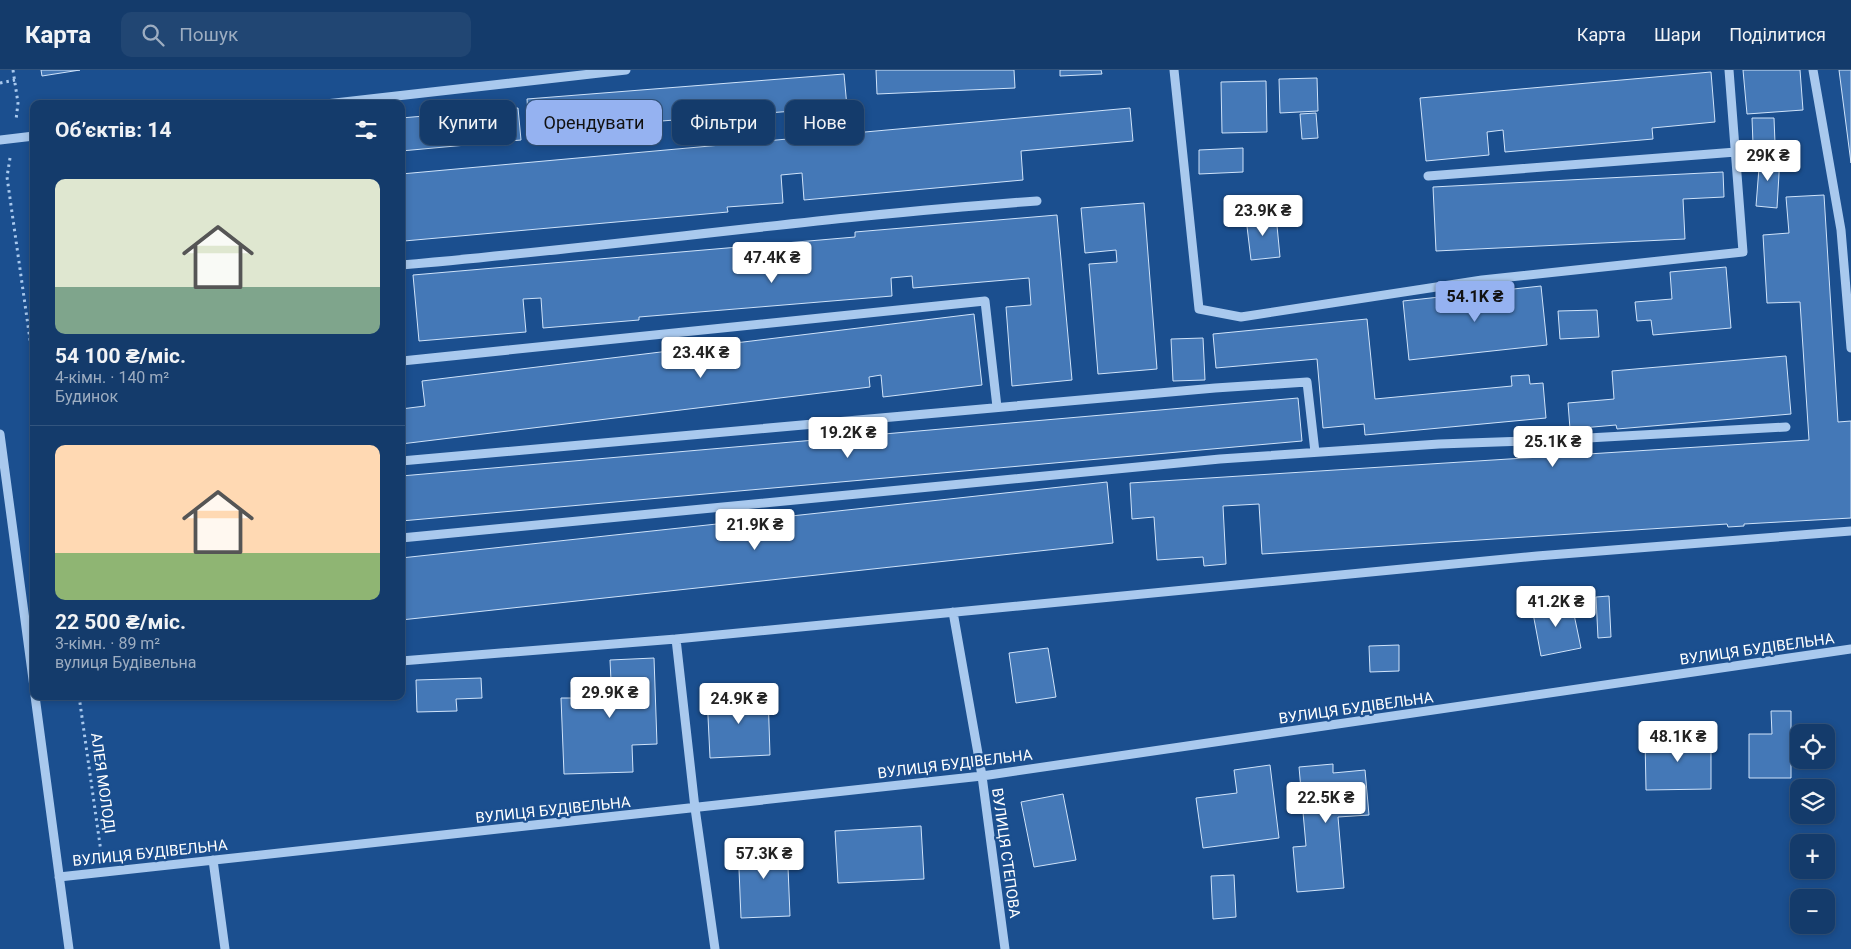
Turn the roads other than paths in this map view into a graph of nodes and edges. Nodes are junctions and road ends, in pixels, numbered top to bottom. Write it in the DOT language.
graph roads {
  1 [pos="626,70"];
  2 [pos="1174,70"];
  3 [pos="1729,70"];
  4 [pos="1813,70"];
  5 [pos="366,100"];
  6 [pos="30,137"];
  7 [pos="0,140"];
  8 [pos="1736,152"];
  9 [pos="1428,176"];
  10 [pos="1037,201"];
  11 [pos="405,265"];
  12 [pos="1851,348"];
  13 [pos="405,361"];
  14 [pos="997,407"];
  15 [pos="1786,426"];
  16 [pos="0,434"];
  17 [pos="1315,452"];
  18 [pos="405,461"];
  19 [pos="2,462"];
  20 [pos="1851,531"];
  21 [pos="405,538"];
  22 [pos="954,612"];
  23 [pos="676,639"];
  24 [pos="1851,649"];
  25 [pos="30,659"];
  26 [pos="405,661"];
  27 [pos="36,700"];
  28 [pos="982,776"];
  29 [pos="696,808"];
  30 [pos="213,860"];
  31 [pos="59,877"];
  32 [pos="69,949"];
  33 [pos="225,949"];
  34 [pos="715,949"];
  35 [pos="1005,949"];
  1 -- 5 [label="street"];
  2 -- 8 [label="street"];
  3 -- 8 [label="street"];
  4 -- 12 [label="street"];
  6 -- 7 [label="street"];
  8 -- 9 [label="street"];
  10 -- 11 [label="street"];
  13 -- 14 [label="street"];
  14 -- 17 [label="street"];
  14 -- 18 [label="street"];
  15 -- 17 [label="street"];
  16 -- 19 [label="street"];
  17 -- 21 [label="street"];
  19 -- 25 [label="street"];
  20 -- 22 [label="street"];
  22 -- 23 [label="street"];
  22 -- 28 [label="street, ВУЛИЦЯ СТЕПОВА"];
  23 -- 26 [label="street"];
  23 -- 29 [label="street"];
  24 -- 28 [label="street, ВУЛИЦЯ БУДІВЕЛЬНА"];
  27 -- 31 [label="street"];
  28 -- 29 [label="street, ВУЛИЦЯ БУДІВЕЛЬНА"];
  28 -- 35 [label="street, ВУЛИЦЯ СТЕПОВА"];
  29 -- 30 [label="street, ВУЛИЦЯ БУДІВЕЛЬНА"];
  29 -- 34 [label="street"];
  30 -- 31 [label="street, ВУЛИЦЯ БУДІВЕЛЬНА"];
  30 -- 33 [label="street"];
  31 -- 32 [label="street"];
}
